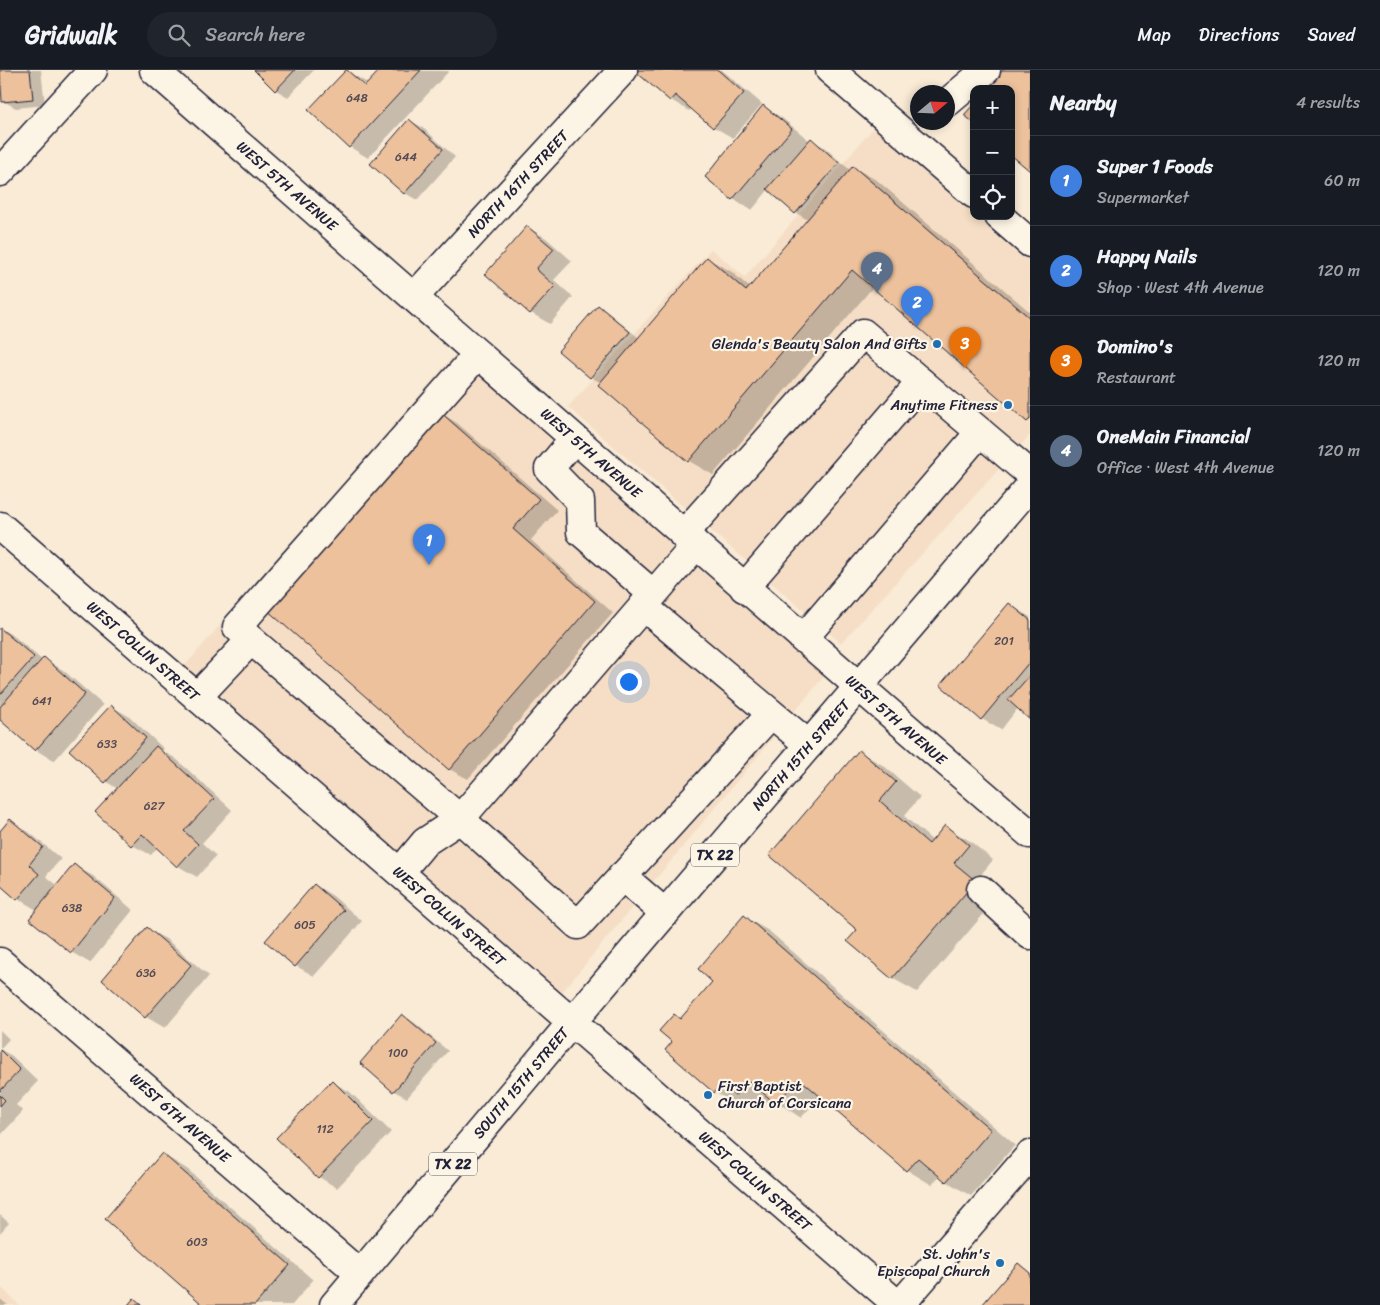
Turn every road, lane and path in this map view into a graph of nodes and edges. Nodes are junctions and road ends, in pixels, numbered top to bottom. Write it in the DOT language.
graph roads {
  1 [pos="93,70"];
  2 [pos="154,70"];
  3 [pos="623,70"];
  4 [pos="830,70"];
  5 [pos="962,70"];
  6 [pos="986,70"];
  7 [pos="953,85"];
  8 [pos="955,96"];
  9 [pos="919,132"];
  10 [pos="1,169"];
  11 [pos="970,189"];
  12 [pos="1004,220"];
  13 [pos="1030,243"];
  14 [pos="414,297"];
  15 [pos="478,354"];
  16 [pos="921,382"];
  17 [pos="980,432"];
  18 [pos="574,439"];
  19 [pos="1030,474"];
  20 [pos="1030,486"];
  21 [pos="0,526"];
  22 [pos="689,540"];
  23 [pos="744,588"];
  24 [pos="648,600"];
  25 [pos="803,639"];
  26 [pos="251,640"];
  27 [pos="858,688"];
  28 [pos="196,697"];
  29 [pos="771,714"];
  30 [pos="809,746"];
  31 [pos="460,819"];
  32 [pos="1030,834"];
  33 [pos="400,872"];
  34 [pos="622,876"];
  35 [pos="981,890"];
  36 [pos="665,913"];
  37 [pos="1027,926"];
  38 [pos="0,962"];
  39 [pos="572,1022"];
  40 [pos="1030,1155"];
  41 [pos="360,1274"];
  42 [pos="334,1305"];
  43 [pos="899,1305"];
  1 -- 10 [label="street"];
  2 -- 14 [label="street, WEST 5TH AVENUE"];
  3 -- 14 [label="street, NORTH 16TH STREET"];
  4 -- 9 [label="street"];
  5 -- 7 [label="street"];
  6 -- 8 [label="street"];
  9 -- 11 [label="street"];
  12 -- 13 [label="street"];
  14 -- 15 [label="street, WEST 5TH AVENUE"];
  15 -- 18 [label="street, WEST 5TH AVENUE"];
  15 -- 26 [label="street"];
  16 -- 17 [label="street"];
  16 -- 22 [label="street"];
  16 -- 23 [label="street"];
  17 -- 19 [label="street"];
  17 -- 25 [label="street"];
  18 -- 22 [label="street, WEST 5TH AVENUE"];
  18 -- 24 [label="street"];
  20 -- 27 [label="street, NORTH 15TH STREET / TX 22"];
  21 -- 28 [label="street, WEST COLLIN STREET"];
  22 -- 23 [label="street, WEST 5TH AVENUE"];
  22 -- 24 [label="street"];
  23 -- 25 [label="street, WEST 5TH AVENUE"];
  24 -- 29 [label="street"];
  24 -- 31 [label="street"];
  25 -- 27 [label="street, WEST 5TH AVENUE"];
  26 -- 28 [label="street"];
  26 -- 31 [label="street"];
  27 -- 30 [label="street, NORTH 15TH STREET / TX 22"];
  27 -- 32 [label="street, WEST 5TH AVENUE"];
  28 -- 33 [label="street, WEST COLLIN STREET"];
  29 -- 30 [label="street"];
  29 -- 34 [label="street"];
  30 -- 36 [label="street, NORTH 15TH STREET / TX 22"];
  31 -- 33 [label="street"];
  31 -- 34 [label="street"];
  33 -- 39 [label="street, WEST COLLIN STREET"];
  34 -- 36 [label="street"];
  35 -- 37 [label="street"];
  36 -- 39 [label="street, NORTH 15TH STREET / TX 22"];
  38 -- 41 [label="street, WEST 6TH AVENUE"];
  39 -- 41 [label="street, SOUTH 15TH STREET / TX 22"];
  39 -- 43 [label="street, WEST COLLIN STREET"];
  40 -- 43 [label="street"];
  41 -- 42 [label="street, SOUTH 15TH STREET / TX 22"];
}
